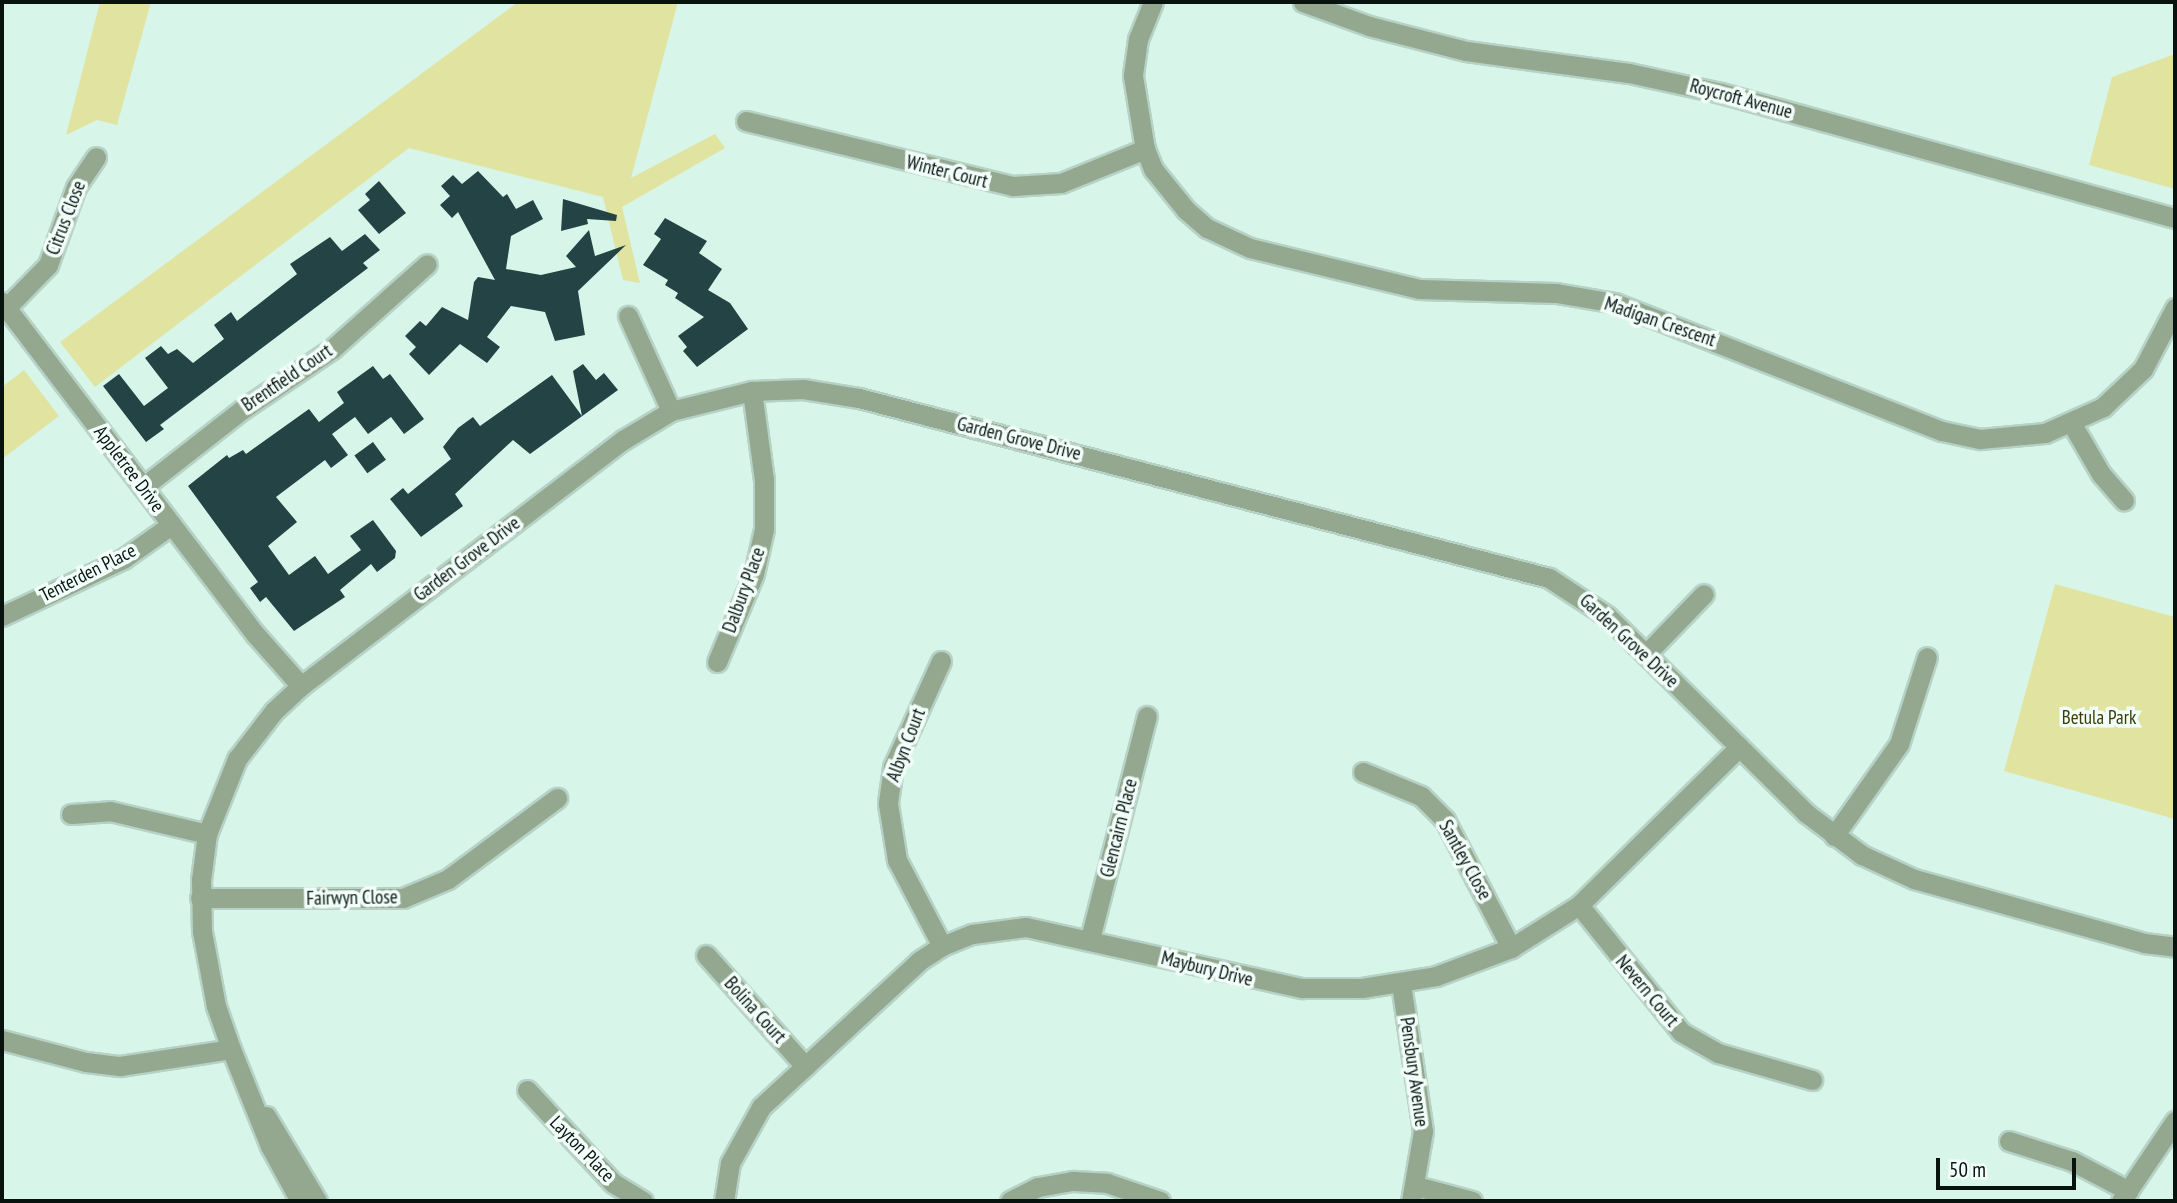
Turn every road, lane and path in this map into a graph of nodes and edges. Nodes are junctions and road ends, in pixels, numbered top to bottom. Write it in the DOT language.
graph roads {
  1 [pos="1153,2"];
  2 [pos="1303,2"];
  3 [pos="746,121"];
  4 [pos="1145,149"];
  5 [pos="96,157"];
  6 [pos="2175,218"];
  7 [pos="427,264"];
  8 [pos="4,305"];
  9 [pos="2175,308"];
  10 [pos="628,316"];
  11 [pos="752,391"];
  12 [pos="671,411"];
  13 [pos="2072,424"];
  14 [pos="143,487"];
  15 [pos="2124,500"];
  16 [pos="171,525"];
  17 [pos="1704,594"];
  18 [pos="2,616"];
  19 [pos="1646,653"];
  20 [pos="1927,657"];
  21 [pos="941,661"];
  22 [pos="717,662"];
  23 [pos="296,690"];
  24 [pos="1147,716"];
  25 [pos="1739,747"];
  26 [pos="1363,772"];
  27 [pos="557,798"];
  28 [pos="72,814"];
  29 [pos="207,834"];
  30 [pos="1834,836"];
  31 [pos="200,898"];
  32 [pos="1579,905"];
  33 [pos="1090,939"];
  34 [pos="2144,943"];
  35 [pos="942,946"];
  36 [pos="2175,947"];
  37 [pos="1511,948"];
  38 [pos="706,955"];
  39 [pos="2175,958"];
  40 [pos="1401,984"];
  41 [pos="2,1040"];
  42 [pos="231,1049"];
  43 [pos="805,1066"];
  44 [pos="1812,1080"];
  45 [pos="527,1090"];
  46 [pos="248,1093"];
  47 [pos="2175,1121"];
  48 [pos="2009,1141"];
  49 [pos="1413,1194"];
  50 [pos="2124,1196"];
  51 [pos="300,1201"];
  52 [pos="317,1201"];
  53 [pos="643,1201"];
  54 [pos="723,1201"];
  55 [pos="1010,1201"];
  56 [pos="1160,1201"];
  57 [pos="1472,1201"];
  1 -- 4 [label="street, Madigan Crescent"];
  2 -- 6 [label="street, Roycroft Avenue"];
  3 -- 4 [label="street, Winter Court"];
  4 -- 13 [label="street, Madigan Crescent"];
  5 -- 8 [label="street, Citrus Close"];
  7 -- 14 [label="street, Brentfield Court"];
  8 -- 14 [label="street, Appletree Drive"];
  9 -- 13 [label="street, Madigan Crescent"];
  10 -- 12 [label="street"];
  11 -- 12 [label="street, Garden Grove Drive"];
  11 -- 19 [label="street, Garden Grove Drive"];
  11 -- 22 [label="street, Dalbury Place"];
  12 -- 23 [label="street, Garden Grove Drive"];
  13 -- 15 [label="street"];
  14 -- 16 [label="street, Appletree Drive"];
  16 -- 18 [label="street, Tenterden Place"];
  16 -- 23 [label="street, Appletree Drive"];
  17 -- 19 [label="street"];
  19 -- 25 [label="street, Garden Grove Drive"];
  20 -- 30 [label="street"];
  21 -- 35 [label="street, Albyn Court"];
  23 -- 29 [label="street, Garden Grove Drive"];
  24 -- 33 [label="street, Glencairn Place"];
  25 -- 30 [label="street, Garden Grove Drive"];
  25 -- 32 [label="street, Maybury Drive"];
  26 -- 37 [label="street, Santley Close"];
  27 -- 31 [label="street, Fairwyn Close"];
  28 -- 29 [label="street"];
  29 -- 31 [label="street, Garden Grove Drive"];
  30 -- 34 [label="street, Garden Grove Drive"];
  31 -- 42 [label="street, Garden Grove Drive"];
  32 -- 37 [label="street, Maybury Drive"];
  32 -- 44 [label="street, Nevern Court"];
  33 -- 35 [label="street, Maybury Drive"];
  33 -- 40 [label="street, Maybury Drive"];
  34 -- 36 [label="street, Garden Grove Drive"];
  34 -- 39 [label="street, Garden Grove Drive"];
  35 -- 43 [label="street, Maybury Drive"];
  37 -- 40 [label="street, Maybury Drive"];
  38 -- 43 [label="street, Bolina Court"];
  40 -- 49 [label="street, Pensbury Avenue"];
  41 -- 42 [label="street"];
  42 -- 46 [label="street, Garden Grove Drive"];
  43 -- 54 [label="street, Maybury Drive"];
  45 -- 53 [label="street, Layton Place"];
  46 -- 51 [label="street, Garden Grove Drive"];
  46 -- 52 [label="street, Garden Grove Drive"];
  47 -- 50 [label="street"];
  48 -- 50 [label="street"];
  49 -- 57 [label="street"];
  55 -- 56 [label="street"];
}
